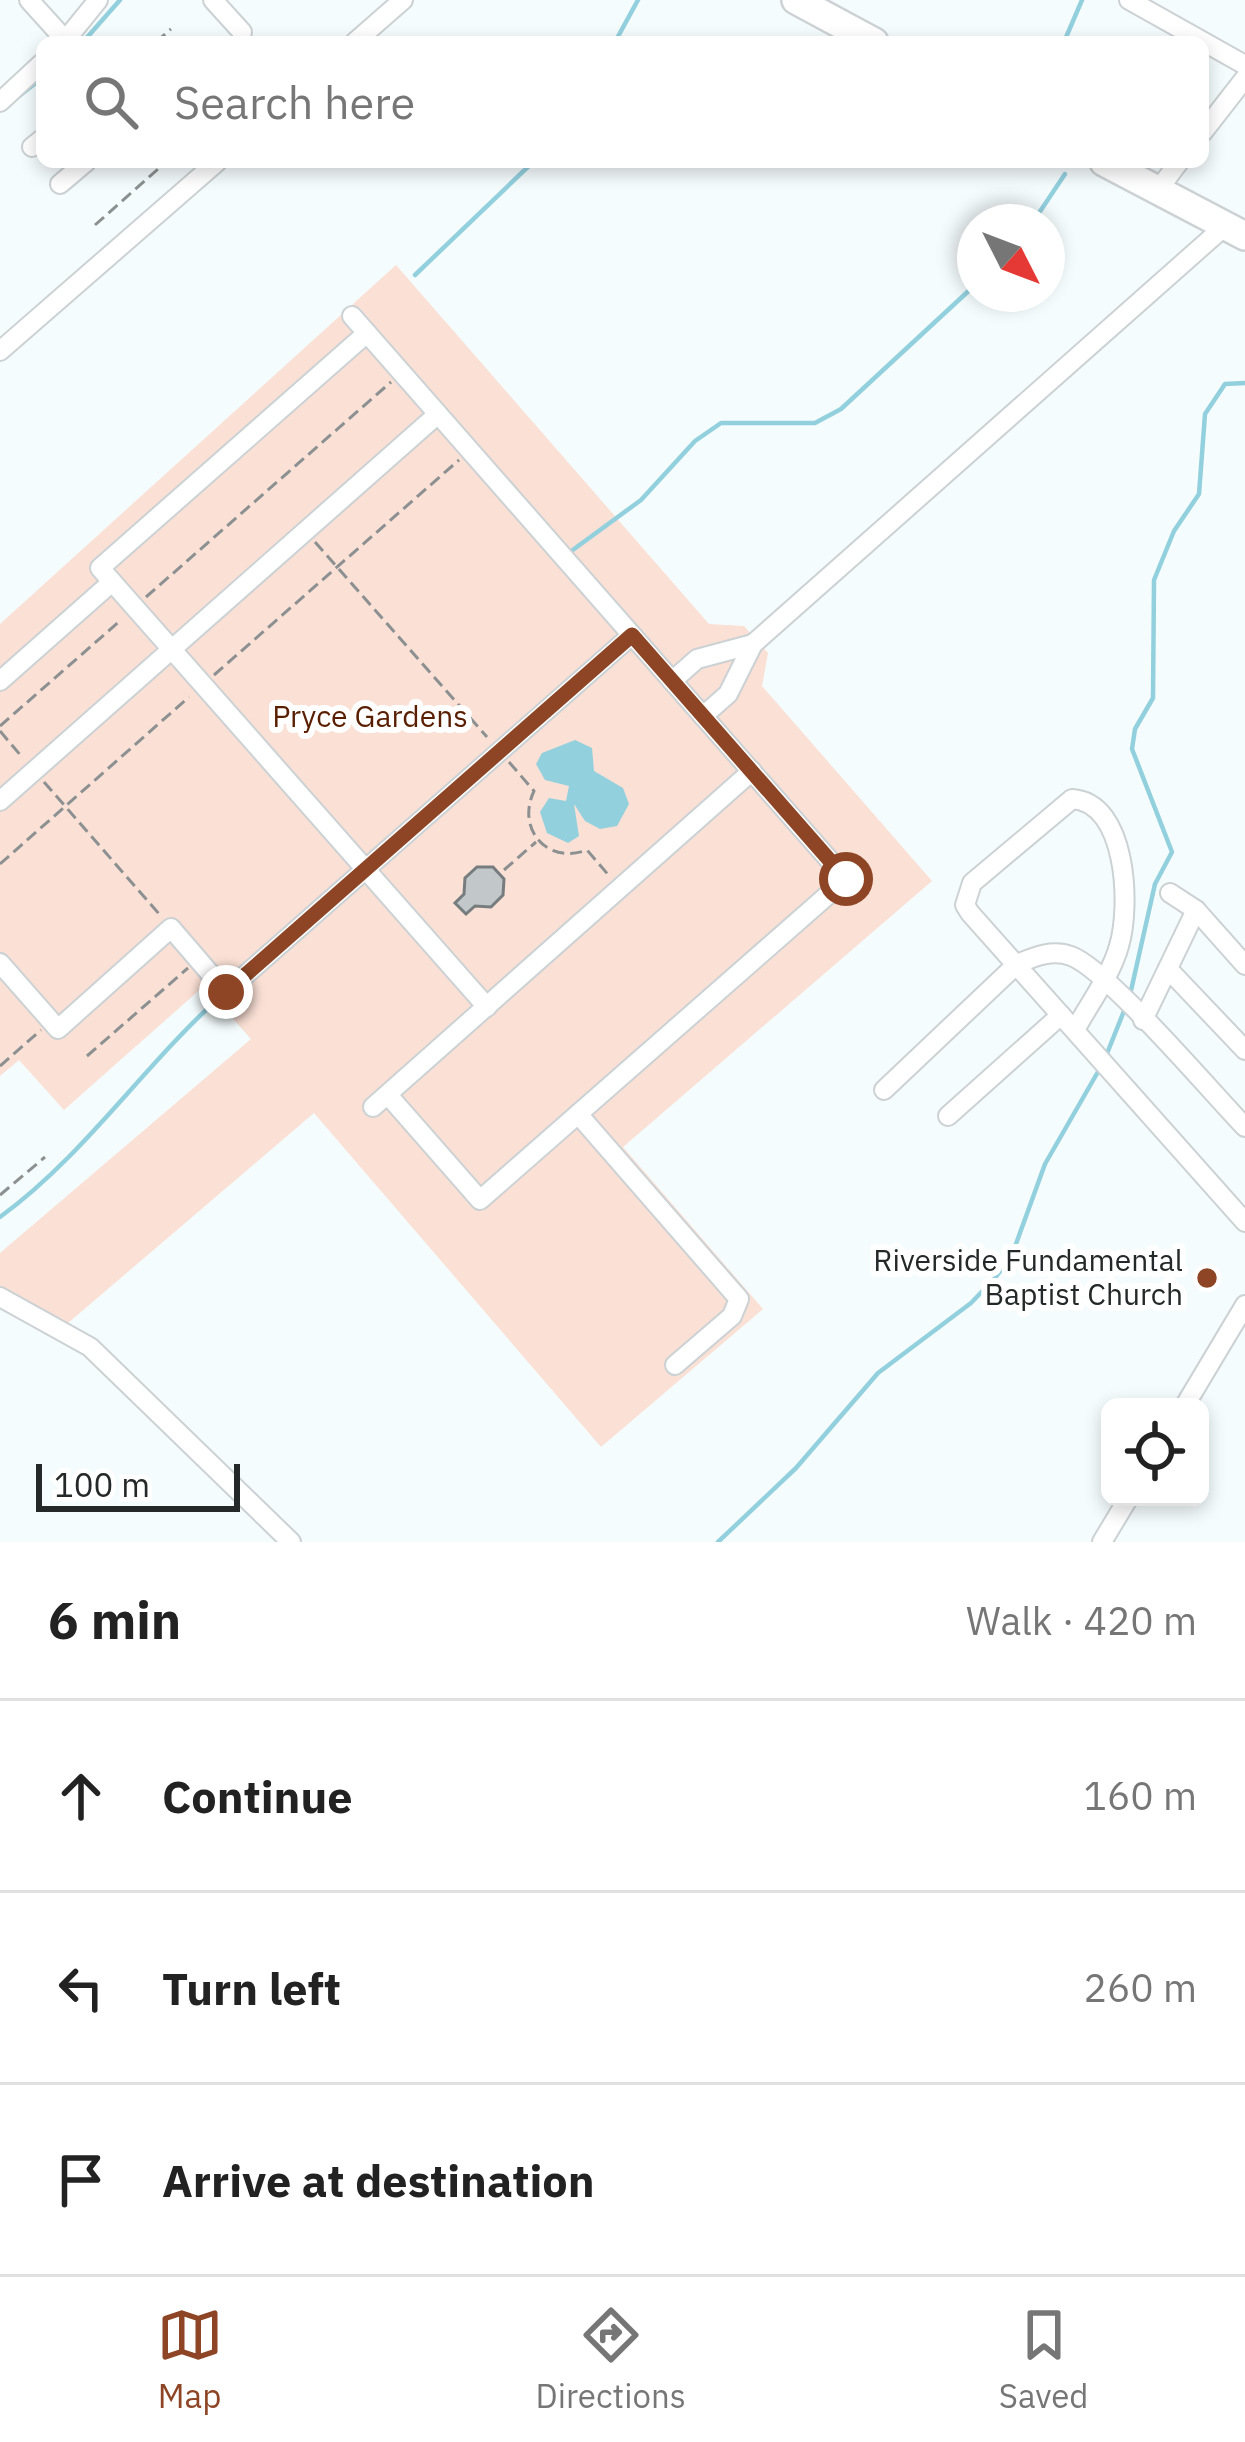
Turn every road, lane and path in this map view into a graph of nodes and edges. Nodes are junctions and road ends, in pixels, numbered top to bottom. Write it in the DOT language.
graph roads {
  1 [pos="29,0"];
  2 [pos="98,0"];
  3 [pos="213,0"];
  4 [pos="403,0"];
  5 [pos="796,0"];
  6 [pos="1129,0"];
  7 [pos="171,29"];
  8 [pos="242,32"];
  9 [pos="61,36"];
  10 [pos="71,36"];
  11 [pos="163,36"];
  12 [pos="362,36"];
  13 [pos="863,36"];
  14 [pos="1193,36"];
  15 [pos="1209,45"];
  16 [pos="1245,65"];
  17 [pos="36,69"];
  18 [pos="1245,78"];
  19 [pos="0,102"];
  20 [pos="1209,124"];
  21 [pos="79,168"];
  22 [pos="159,168"];
  23 [pos="210,168"];
  24 [pos="1116,168"];
  25 [pos="1174,168"];
  26 [pos="60,184"];
  27 [pos="1158,190"];
  28 [pos="94,225"];
  29 [pos="1235,231"];
  30 [pos="352,316"];
  31 [pos="367,333"];
  32 [pos="0,351"];
  33 [pos="401,373"];
  34 [pos="438,414"];
  35 [pos="470,451"];
  36 [pos="305,532"];
  37 [pos="337,568"];
  38 [pos="112,582"];
  39 [pos="135,608"];
  40 [pos="632,635"];
  41 [pos="753,644"];
  42 [pos="172,650"];
  43 [pos="0,681"];
  44 [pos="672,681"];
  45 [pos="203,685"];
  46 [pos="703,716"];
  47 [pos="0,728"];
  48 [pos="500,752"];
  49 [pos="34,771"];
  50 [pos="752,771"];
  51 [pos="0,801"];
  52 [pos="66,806"];
  53 [pos="538,841"];
  54 [pos="0,864"];
  55 [pos="365,869"];
  56 [pos="504,870"];
  57 [pos="620,888"];
  58 [pos="1170,893"];
  59 [pos="1196,910"];
  60 [pos="172,928"];
  61 [pos="198,959"];
  62 [pos="0,962"];
  63 [pos="1017,964"];
  64 [pos="1245,965"];
  65 [pos="1168,968"];
  66 [pos="1103,979"];
  67 [pos="487,1007"];
  68 [pos="51,1020"];
  69 [pos="1143,1020"];
  70 [pos="1068,1023"];
  71 [pos="1245,1050"];
  72 [pos="87,1056"];
  73 [pos="0,1066"];
  74 [pos="884,1090"];
  75 [pos="578,1114"];
  76 [pos="948,1116"];
  77 [pos="1245,1127"];
  78 [pos="46,1157"];
  79 [pos="0,1195"];
  80 [pos="1245,1222"];
  81 [pos="0,1298"];
  82 [pos="1245,1305"];
  83 [pos="675,1365"];
  84 [pos="1189,1398"];
  85 [pos="1124,1506"];
  86 [pos="291,1542"];
  87 [pos="1102,1542"];
  1 -- 9 [label="street"];
  2 -- 10 [label="street"];
  3 -- 8 [label="street"];
  4 -- 12 [label="street"];
  5 -- 13 [label="highway"];
  6 -- 14 [label="street"];
  7 -- 11 [label="path"];
  15 -- 16 [label="street"];
  17 -- 19 [label="street"];
  18 -- 20 [label="street"];
  21 -- 26 [label="street"];
  22 -- 28 [label="path"];
  23 -- 32 [label="street"];
  24 -- 27 [label="highway"];
  25 -- 27 [label="street"];
  27 -- 29 [label="highway"];
  29 -- 41 [label="street"];
  30 -- 31 [label="street"];
  31 -- 33 [label="street"];
  31 -- 38 [label="street"];
  33 -- 34 [label="street"];
  33 -- 39 [label="path"];
  34 -- 35 [label="street"];
  34 -- 36 [label="street"];
  35 -- 37 [label="path"];
  35 -- 40 [label="street"];
  36 -- 37 [label="path"];
  36 -- 42 [label="street"];
  37 -- 45 [label="path"];
  37 -- 48 [label="path"];
  38 -- 39 [label="street"];
  38 -- 43 [label="street"];
  39 -- 42 [label="street"];
  39 -- 47 [label="path"];
  40 -- 44 [label="street"];
  40 -- 48 [label="street"];
  41 -- 44 [label="street"];
  41 -- 46 [label="street"];
  42 -- 45 [label="street"];
  42 -- 49 [label="street"];
  44 -- 46 [label="street"];
  45 -- 52 [label="path"];
  45 -- 55 [label="street"];
  46 -- 50 [label="street"];
  47 -- 49 [label="path"];
  48 -- 53 [label="path"];
  48 -- 55 [label="street"];
  49 -- 51 [label="street"];
  49 -- 52 [label="path"];
  50 -- 57 [label="street"];
  50 -- 75 [label="street"];
  52 -- 54 [label="path"];
  52 -- 60 [label="path"];
  53 -- 56 [label="path"];
  53 -- 57 [label="path"];
  55 -- 61 [label="street"];
  55 -- 67 [label="street"];
  57 -- 67 [label="street"];
  58 -- 59 [label="street"];
  59 -- 64 [label="street"];
  59 -- 65 [label="street"];
  60 -- 61 [label="street"];
  60 -- 68 [label="street"];
  61 -- 72 [label="path"];
  62 -- 68 [label="street"];
  63 -- 66 [label="street"];
  63 -- 66 [label="street"];
  63 -- 70 [label="street"];
  63 -- 74 [label="street"];
  65 -- 69 [label="street"];
  65 -- 71 [label="street"];
  66 -- 69 [label="street"];
  66 -- 70 [label="street"];
  67 -- 75 [label="street"];
  68 -- 73 [label="path"];
  69 -- 77 [label="street"];
  70 -- 76 [label="street"];
  70 -- 80 [label="street"];
  75 -- 83 [label="street"];
  78 -- 79 [label="path"];
  81 -- 86 [label="street"];
  82 -- 84 [label="street"];
  85 -- 87 [label="street"];
}
